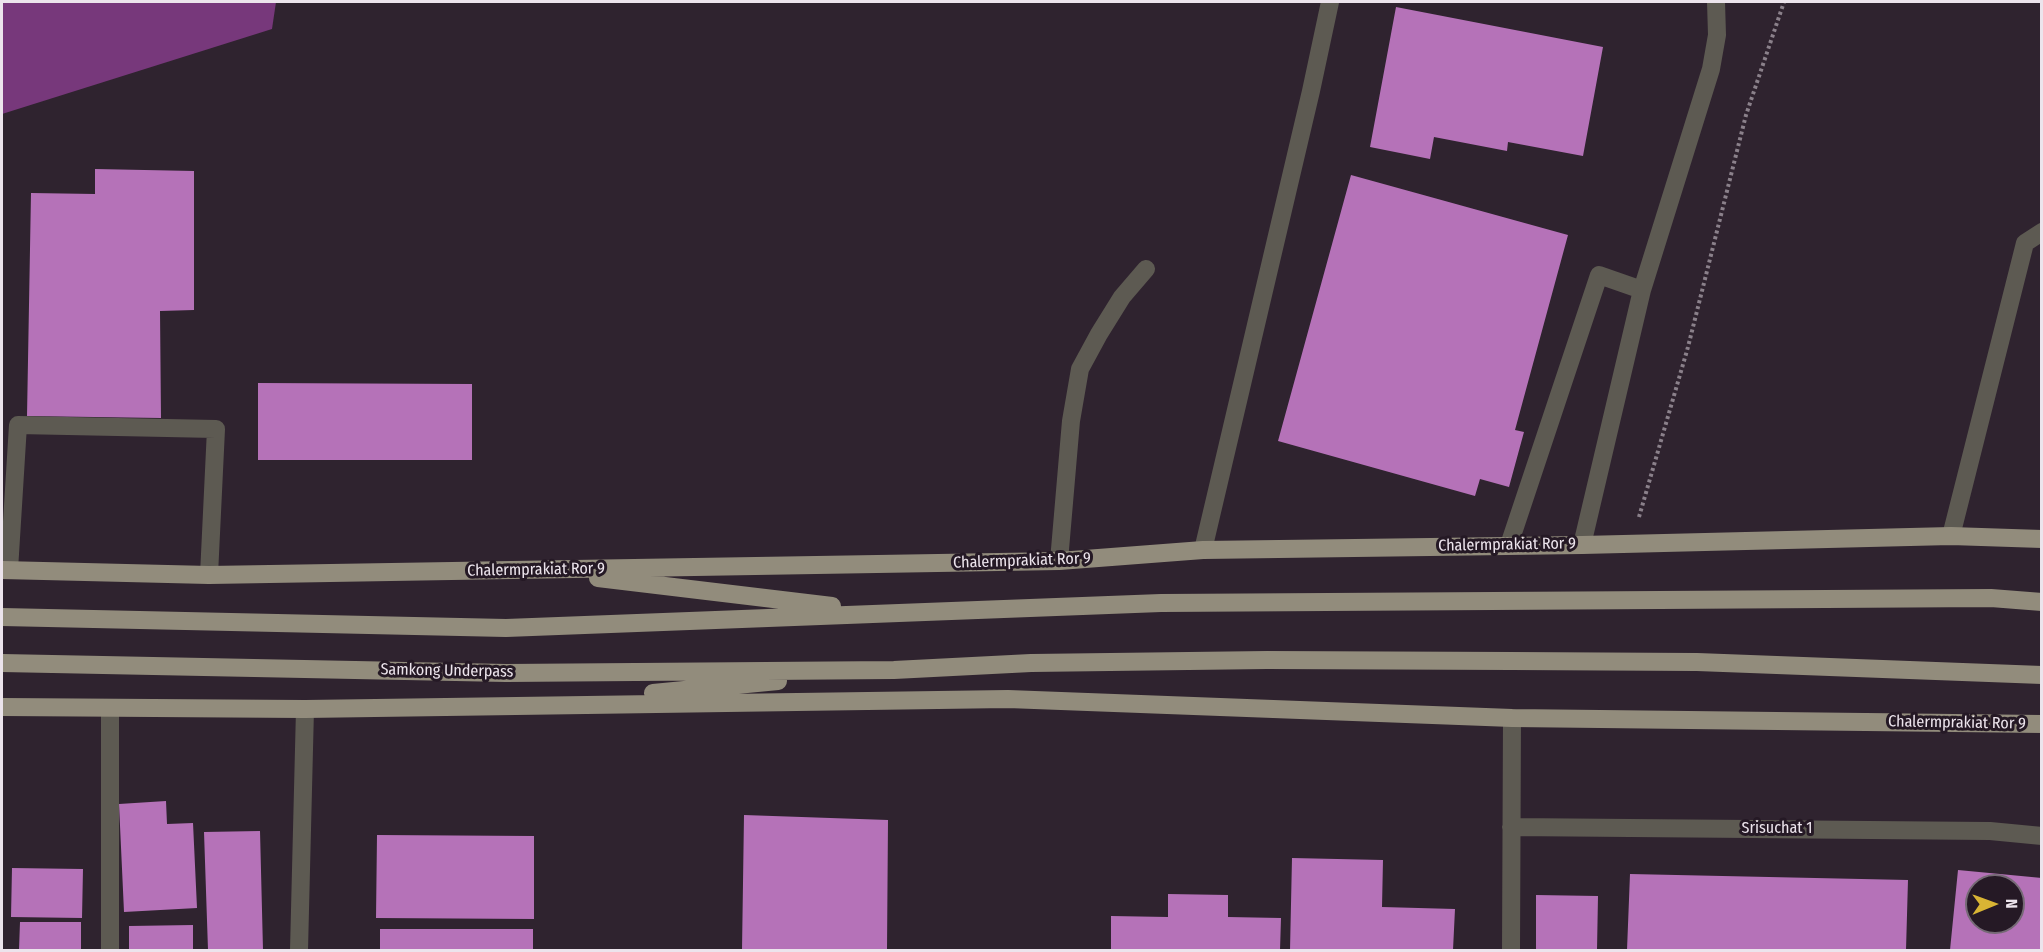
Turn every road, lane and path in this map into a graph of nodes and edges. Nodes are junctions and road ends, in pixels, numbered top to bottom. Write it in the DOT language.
graph roads {
  1 [pos="1330,2"];
  2 [pos="1716,2"];
  3 [pos="1784,2"];
  4 [pos="2042,232"];
  5 [pos="1146,269"];
  6 [pos="1642,290"];
  7 [pos="1951,536"];
  8 [pos="2042,539"];
  9 [pos="1631,543"];
  10 [pos="1509,545"];
  11 [pos="1582,545"];
  12 [pos="1203,550"];
  13 [pos="1059,561"];
  14 [pos="5,570"];
  15 [pos="528,570"];
  16 [pos="209,575"];
  17 [pos="2042,602"];
  18 [pos="891,613"];
  19 [pos="2,617"];
  20 [pos="2,663"];
  21 [pos="894,670"];
  22 [pos="2042,675"];
  23 [pos="528,705"];
  24 [pos="2,707"];
  25 [pos="110,709"];
  26 [pos="305,709"];
  27 [pos="1512,718"];
  28 [pos="2042,724"];
  29 [pos="1511,827"];
  30 [pos="2042,836"];
  31 [pos="110,951"];
  32 [pos="299,951"];
  33 [pos="1511,951"];
  1 -- 12 [label="street"];
  2 -- 6 [label="street"];
  3 -- 9 [label="path"];
  4 -- 7 [label="street"];
  5 -- 13 [label="street"];
  6 -- 10 [label="street"];
  6 -- 11 [label="street"];
  7 -- 8 [label="main road, Chalermprakiat Ror 9"];
  7 -- 9 [label="main road, Chalermprakiat Ror 9"];
  9 -- 11 [label="main road, Chalermprakiat Ror 9"];
  10 -- 11 [label="main road, Chalermprakiat Ror 9"];
  10 -- 12 [label="main road, Chalermprakiat Ror 9"];
  12 -- 13 [label="main road, Chalermprakiat Ror 9"];
  13 -- 15 [label="main road, Chalermprakiat Ror 9"];
  14 -- 16 [label="main road, Chalermprakiat Ror 9"];
  14 -- 16 [label="street"];
  15 -- 16 [label="main road, Chalermprakiat Ror 9"];
  15 -- 18 [label="main road"];
  17 -- 18 [label="main road"];
  18 -- 19 [label="main road"];
  20 -- 21 [label="main road, Samkong Underpass"];
  21 -- 22 [label="main road"];
  21 -- 23 [label="main road"];
  23 -- 26 [label="main road, Chalermprakiat Ror 9"];
  23 -- 27 [label="main road, Chalermprakiat Ror 9"];
  24 -- 25 [label="main road, Chalermprakiat Ror 9"];
  25 -- 26 [label="main road, Chalermprakiat Ror 9"];
  25 -- 31 [label="street"];
  26 -- 32 [label="street"];
  27 -- 28 [label="main road, Chalermprakiat Ror 9"];
  27 -- 29 [label="street"];
  29 -- 30 [label="street, Srisuchat 1"];
  29 -- 33 [label="street"];
}
